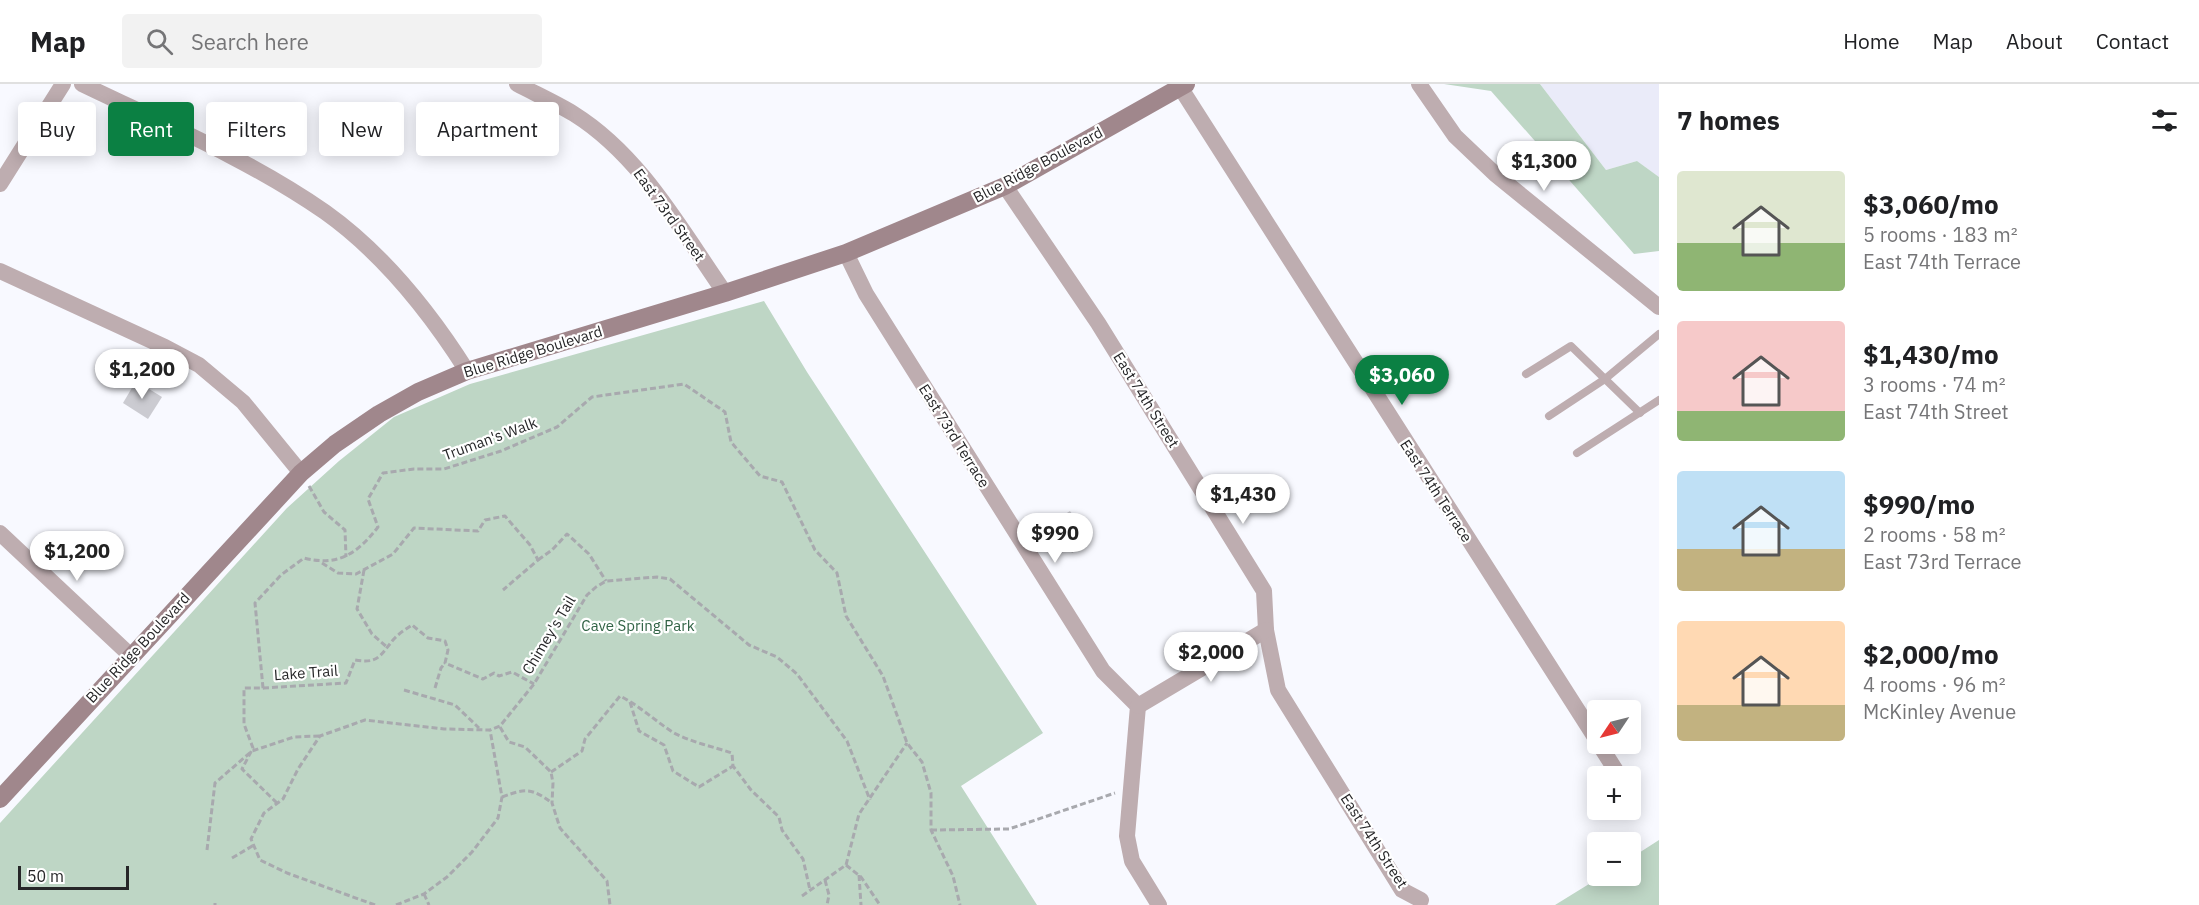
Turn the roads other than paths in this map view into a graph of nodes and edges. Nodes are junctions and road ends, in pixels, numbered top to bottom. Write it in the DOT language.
graph roads {
  1 [pos="63,84"];
  2 [pos="82,84"];
  3 [pos="517,84"];
  4 [pos="1419,84"];
  5 [pos="1183,86"];
  6 [pos="0,184"];
  7 [pos="1005,186"];
  8 [pos="846,253"];
  9 [pos="0,271"];
  10 [pos="725,293"];
  11 [pos="1659,307"];
  12 [pos="1659,334"];
  13 [pos="467,371"];
  14 [pos="1526,374"];
  15 [pos="1605,379"];
  16 [pos="1659,400"];
  17 [pos="1640,413"];
  18 [pos="1549,416"];
  19 [pos="1577,453"];
  20 [pos="301,473"];
  21 [pos="0,533"];
  22 [pos="1266,630"];
  23 [pos="131,656"];
  24 [pos="1138,706"];
  25 [pos="1587,726"];
  26 [pos="0,799"];
  27 [pos="1421,900"];
  28 [pos="1159,905"];
  1 -- 6 [label="street"];
  2 -- 13 [label="street"];
  3 -- 10 [label="street, East 73rd Street"];
  4 -- 11 [label="street"];
  5 -- 7 [label="main road, Blue Ridge Boulevard"];
  5 -- 25 [label="street, East 74th Terrace"];
  7 -- 8 [label="main road, Blue Ridge Boulevard"];
  7 -- 22 [label="street, East 74th Street"];
  8 -- 10 [label="main road, Blue Ridge Boulevard"];
  8 -- 24 [label="street, East 73rd Terrace"];
  9 -- 20 [label="street"];
  10 -- 13 [label="main road, Blue Ridge Boulevard"];
  12 -- 15 [label="lane"];
  13 -- 20 [label="main road, Blue Ridge Boulevard"];
  14 -- 15 [label="lane"];
  15 -- 17 [label="lane"];
  15 -- 18 [label="lane"];
  16 -- 17 [label="lane"];
  17 -- 19 [label="lane"];
  20 -- 23 [label="main road, Blue Ridge Boulevard"];
  21 -- 23 [label="street"];
  22 -- 24 [label="street"];
  22 -- 27 [label="street, East 74th Street"];
  23 -- 26 [label="main road, Blue Ridge Boulevard"];
  24 -- 28 [label="street"];
}
